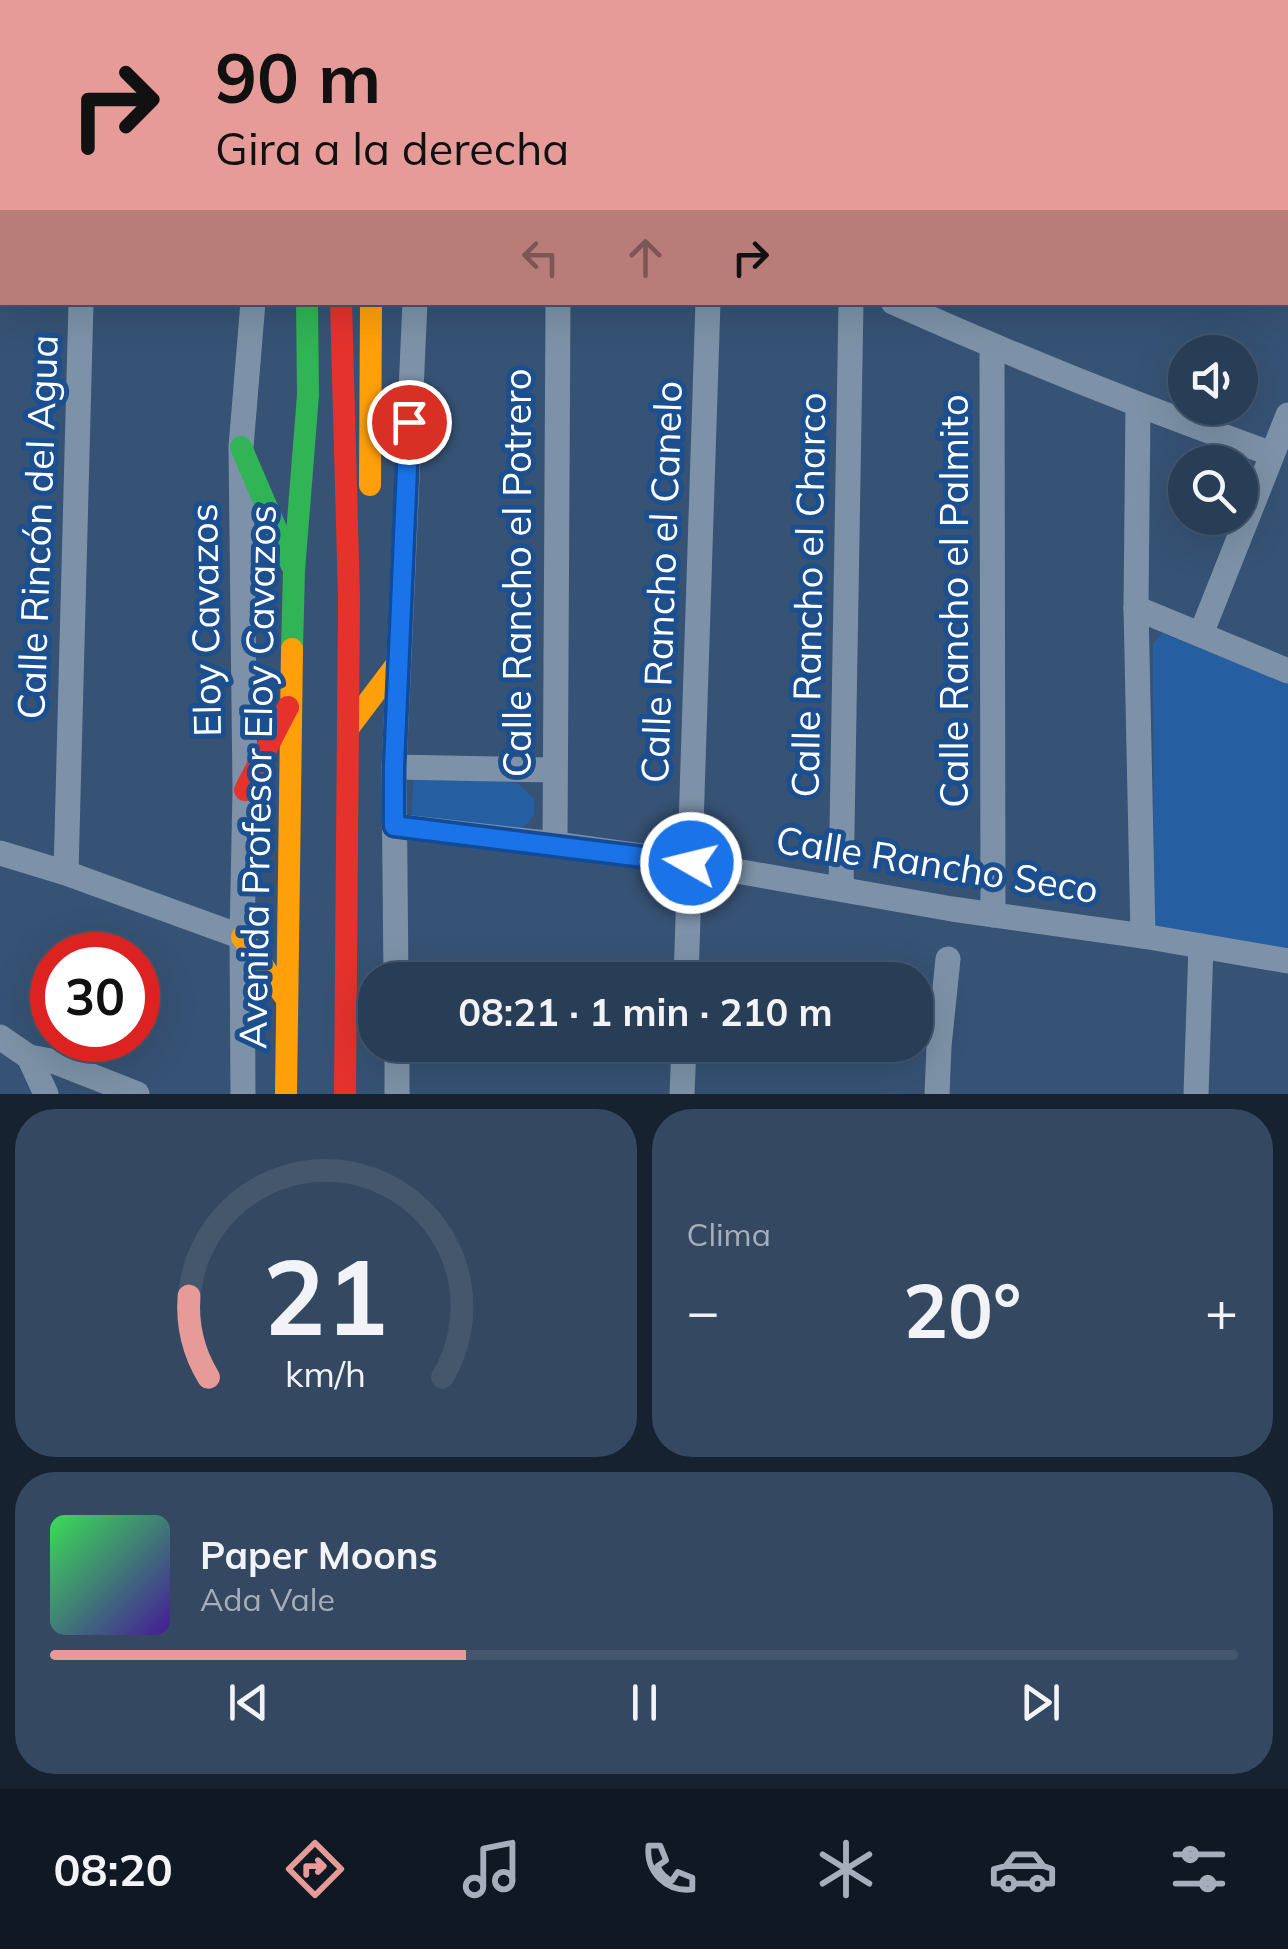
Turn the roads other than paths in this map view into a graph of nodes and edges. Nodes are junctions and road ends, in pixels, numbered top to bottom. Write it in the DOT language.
graph roads {
  1 [pos="81,305"];
  2 [pos="253,305"];
  3 [pos="287,305"];
  4 [pos="308,305"];
  5 [pos="341,305"];
  6 [pos="371,305"];
  7 [pos="415,305"];
  8 [pos="558,305"];
  9 [pos="708,305"];
  10 [pos="851,305"];
  11 [pos="900,305"];
  12 [pos="992,347"];
  13 [pos="1138,406"];
  14 [pos="1288,415"];
  15 [pos="241,447"];
  16 [pos="1272,454"];
  17 [pos="303,462"];
  18 [pos="294,570"];
  19 [pos="1136,608"];
  20 [pos="1201,634"];
  21 [pos="399,660"];
  22 [pos="1288,671"];
  23 [pos="350,690"];
  24 [pos="290,702"];
  25 [pos="350,726"];
  26 [pos="394,767"];
  27 [pos="554,770"];
  28 [pos="245,790"];
  29 [pos="394,826"];
  30 [pos="555,844"];
  31 [pos="0,853"];
  32 [pos="691,863"];
  33 [pos="66,873"];
  34 [pos="842,889"];
  35 [pos="993,914"];
  36 [pos="1143,936"];
  37 [pos="242,937"];
  38 [pos="1201,946"];
  39 [pos="948,959"];
  40 [pos="1288,961"];
  41 [pos="396,962"];
  42 [pos="687,962"];
  43 [pos="286,998"];
  44 [pos="0,1037"];
  45 [pos="29,1057"];
  46 [pos="56,1062"];
  47 [pos="397,1062"];
  48 [pos="683,1062"];
  49 [pos="47,1094"];
  50 [pos="137,1094"];
  51 [pos="244,1094"];
  52 [pos="286,1094"];
  53 [pos="344,1094"];
  54 [pos="397,1094"];
  55 [pos="682,1094"];
  56 [pos="937,1094"];
  57 [pos="1196,1094"];
  1 -- 33 [label="street, Calle Rincón del Agua"];
  2 -- 15 [label="street, Eloy Cavazos"];
  3 -- 17 [label="main road, Avenida Profesor Eloy Cavazos"];
  4 -- 17 [label="main road, Avenida Profesor Eloy Cavazos"];
  5 -- 23 [label="main road"];
  6 -- 23 [label="main road"];
  7 -- 21 [label="street"];
  8 -- 27 [label="street, Calle Rancho el Potrero"];
  9 -- 32 [label="street, Calle Rancho el Canelo"];
  10 -- 34 [label="street, Calle Rancho el Charco"];
  11 -- 12 [label="street"];
  12 -- 13 [label="street"];
  12 -- 35 [label="street, Calle Rancho el Palmito"];
  13 -- 16 [label="street"];
  13 -- 19 [label="street"];
  14 -- 16 [label="street"];
  15 -- 18 [label="main road"];
  15 -- 28 [label="street, Eloy Cavazos"];
  16 -- 20 [label="street"];
  17 -- 18 [label="main road, Avenida Profesor Eloy Cavazos"];
  18 -- 24 [label="main road, Avenida Profesor Eloy Cavazos"];
  19 -- 20 [label="street"];
  19 -- 36 [label="street"];
  20 -- 22 [label="street"];
  21 -- 25 [label="main road"];
  21 -- 26 [label="street"];
  23 -- 25 [label="main road"];
  24 -- 28 [label="main road"];
  24 -- 43 [label="main road, Avenida Profesor Eloy Cavazos"];
  25 -- 53 [label="main road"];
  26 -- 27 [label="street"];
  26 -- 29 [label="street"];
  27 -- 30 [label="street, Calle Rancho el Potrero"];
  28 -- 37 [label="street, Eloy Cavazos"];
  29 -- 30 [label="street, Calle Rancho Seco"];
  29 -- 41 [label="street"];
  30 -- 32 [label="street, Calle Rancho Seco"];
  31 -- 33 [label="street"];
  32 -- 34 [label="street, Calle Rancho Seco"];
  32 -- 42 [label="street, Calle Rancho el Canelo"];
  33 -- 37 [label="street"];
  34 -- 35 [label="street, Calle Rancho Seco"];
  35 -- 36 [label="street, Calle Rancho Seco"];
  36 -- 38 [label="street, Calle Rancho Seco"];
  37 -- 43 [label="main road"];
  37 -- 51 [label="street, Eloy Cavazos"];
  38 -- 40 [label="street, Calle Rancho Seco"];
  38 -- 57 [label="street"];
  39 -- 56 [label="street"];
  43 -- 52 [label="main road, Avenida Profesor Eloy Cavazos"];
  44 -- 45 [label="street"];
  45 -- 49 [label="street"];
  46 -- 49 [label="street"];
  46 -- 50 [label="street"];
  47 -- 54 [label="street"];
  48 -- 55 [label="street"];
}
